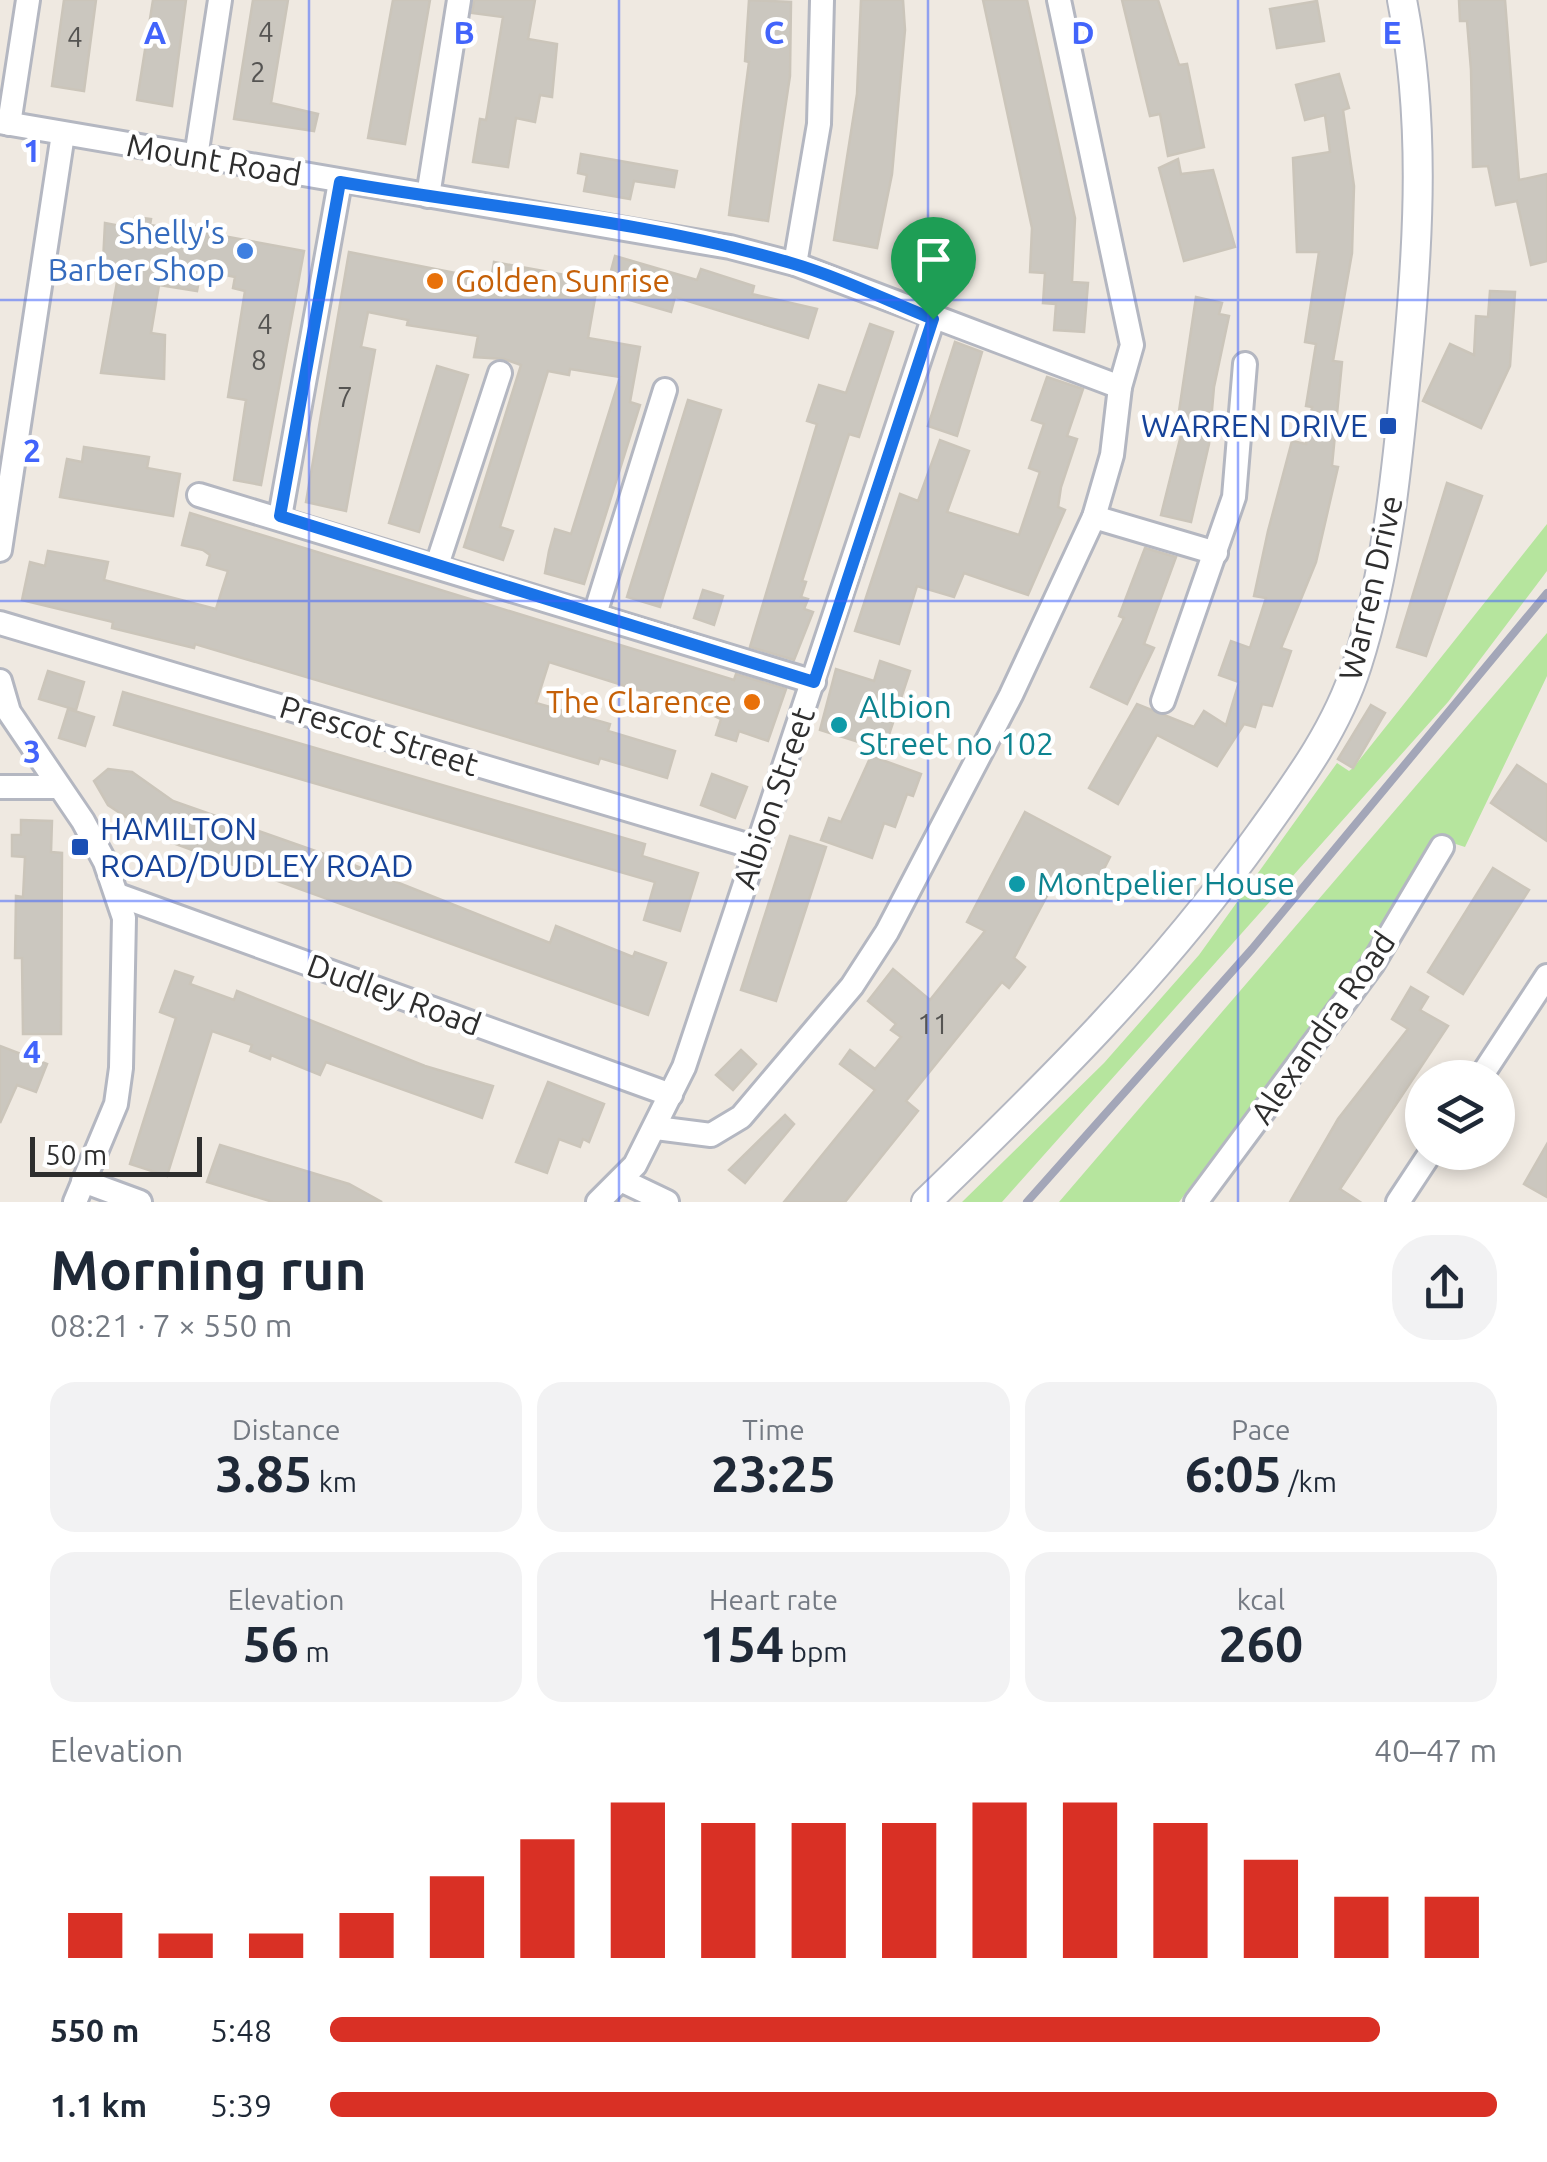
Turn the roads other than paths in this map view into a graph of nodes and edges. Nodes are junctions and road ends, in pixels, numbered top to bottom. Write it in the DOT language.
graph roads {
  1 [pos="28,0"];
  2 [pos="220,0"];
  3 [pos="459,0"];
  4 [pos="822,0"];
  5 [pos="1059,0"];
  6 [pos="1402,0"];
  7 [pos="4,123"];
  8 [pos="63,134"];
  9 [pos="196,157"];
  10 [pos="340,182"];
  11 [pos="428,196"];
  12 [pos="795,264"];
  13 [pos="933,319"];
  14 [pos="1245,364"];
  15 [pos="500,373"];
  16 [pos="1120,386"];
  17 [pos="665,390"];
  18 [pos="199,494"];
  19 [pos="4,500"];
  20 [pos="280,516"];
  21 [pos="1094,517"];
  22 [pos="0,550"];
  23 [pos="1216,552"];
  24 [pos="436,565"];
  25 [pos="595,614"];
  26 [pos="0,624"];
  27 [pos="0,681"];
  28 [pos="814,682"];
  29 [pos="1163,701"];
  30 [pos="58,787"];
  31 [pos="0,788"];
  32 [pos="757,848"];
  33 [pos="1442,848"];
  34 [pos="118,895"];
  35 [pos="1547,976"];
  36 [pos="1492,1060"];
  37 [pos="671,1095"];
  38 [pos="656,1128"];
  39 [pos="1419,1170"];
  40 [pos="620,1180"];
  41 [pos="79,1192"];
  42 [pos="140,1202"];
  43 [pos="598,1202"];
  44 [pos="667,1202"];
  45 [pos="926,1202"];
  46 [pos="1196,1202"];
  47 [pos="1398,1202"];
  1 -- 7 [label="street"];
  2 -- 9 [label="street"];
  3 -- 11 [label="street"];
  4 -- 12 [label="street"];
  5 -- 16 [label="street"];
  6 -- 45 [label="street, Warren Drive"];
  7 -- 8 [label="street, Mount Road"];
  8 -- 9 [label="street, Mount Road"];
  8 -- 19 [label="street"];
  9 -- 10 [label="street, Mount Road"];
  10 -- 11 [label="street, Mount Road"];
  10 -- 20 [label="street"];
  11 -- 12 [label="street, Mount Road"];
  12 -- 13 [label="street, Mount Road"];
  13 -- 16 [label="street, Mount Road"];
  13 -- 28 [label="street, Albion Street"];
  14 -- 23 [label="street"];
  15 -- 24 [label="street"];
  16 -- 21 [label="street"];
  17 -- 25 [label="street"];
  18 -- 20 [label="street"];
  19 -- 22 [label="street"];
  20 -- 24 [label="street"];
  21 -- 23 [label="street"];
  21 -- 38 [label="street"];
  23 -- 29 [label="street"];
  24 -- 25 [label="street"];
  25 -- 28 [label="street"];
  26 -- 32 [label="street, Prescot Street"];
  27 -- 30 [label="street"];
  28 -- 32 [label="street, Albion Street"];
  30 -- 31 [label="street"];
  30 -- 34 [label="street"];
  32 -- 37 [label="street, Albion Street"];
  33 -- 46 [label="street, Alexandra Road"];
  34 -- 37 [label="street, Dudley Road"];
  34 -- 41 [label="street"];
  35 -- 36 [label="street"];
  37 -- 38 [label="street, Albion Street"];
  38 -- 40 [label="street, Albion Street"];
  39 -- 47 [label="street"];
  40 -- 43 [label="street, Albion Street"];
  40 -- 44 [label="street"];
  41 -- 42 [label="street"];
}
